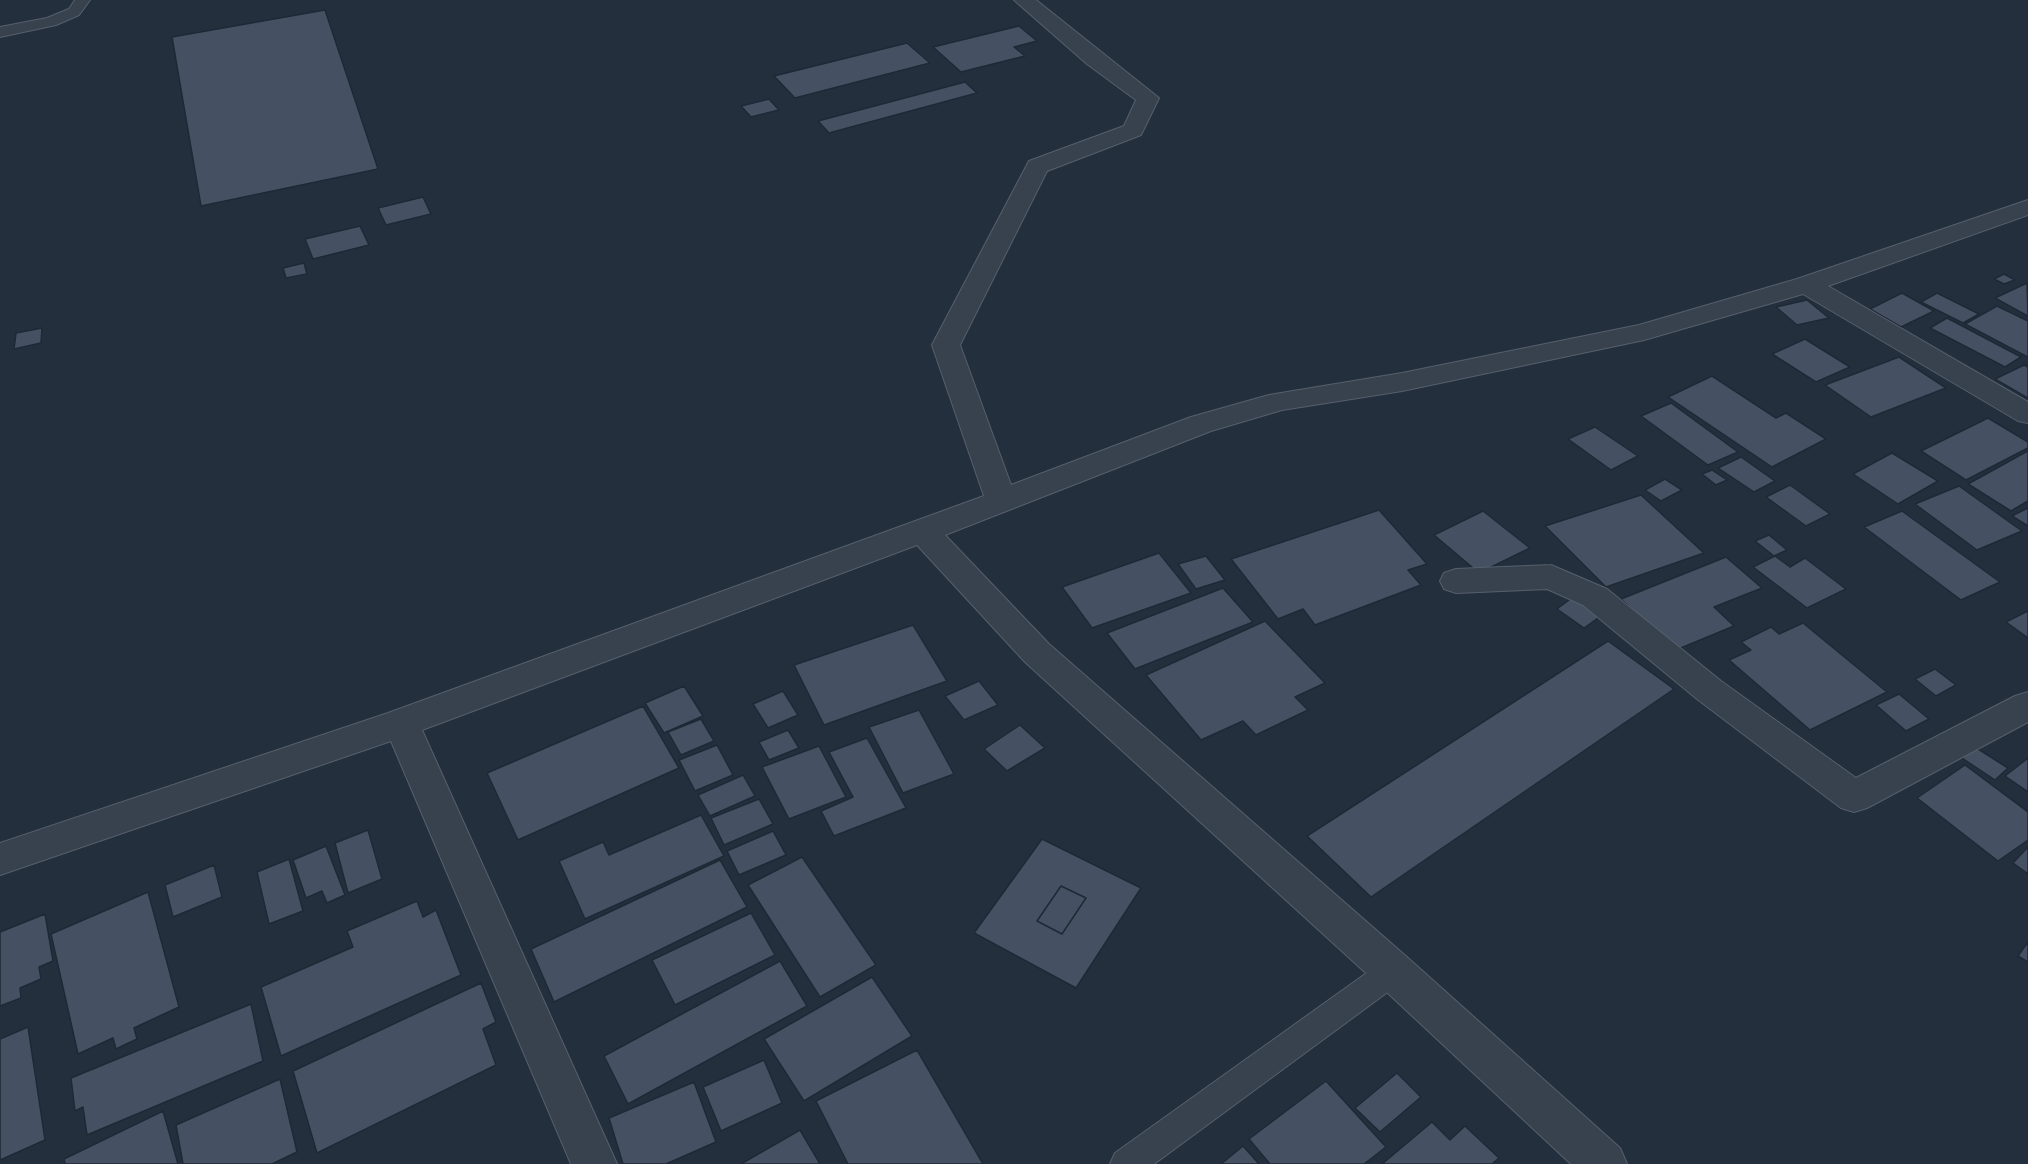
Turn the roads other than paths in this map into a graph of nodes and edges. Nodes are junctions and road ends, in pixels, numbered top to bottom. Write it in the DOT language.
graph roads {
  1 [pos="83,0"];
  2 [pos="1024,0"];
  3 [pos="0,32"];
  4 [pos="2016,212"];
  5 [pos="2028,229"];
  6 [pos="1806,285"];
  7 [pos="2028,414"];
  8 [pos="1001,500"];
  9 [pos="923,531"];
  10 [pos="1456,581"];
  11 [pos="2028,706"];
  12 [pos="401,723"];
  13 [pos="0,859"];
  14 [pos="1393,970"];
  15 [pos="594,1164"];
  16 [pos="1127,1164"];
  17 [pos="1604,1164"];
  1 -- 3 [label="lane"];
  2 -- 8 [label="street"];
  4 -- 5 [label="street"];
  4 -- 6 [label="street"];
  6 -- 7 [label="street"];
  6 -- 8 [label="street"];
  8 -- 9 [label="street"];
  9 -- 12 [label="street"];
  9 -- 14 [label="street"];
  10 -- 11 [label="street"];
  12 -- 13 [label="street"];
  12 -- 15 [label="street"];
  14 -- 16 [label="lane"];
  14 -- 17 [label="street"];
}
